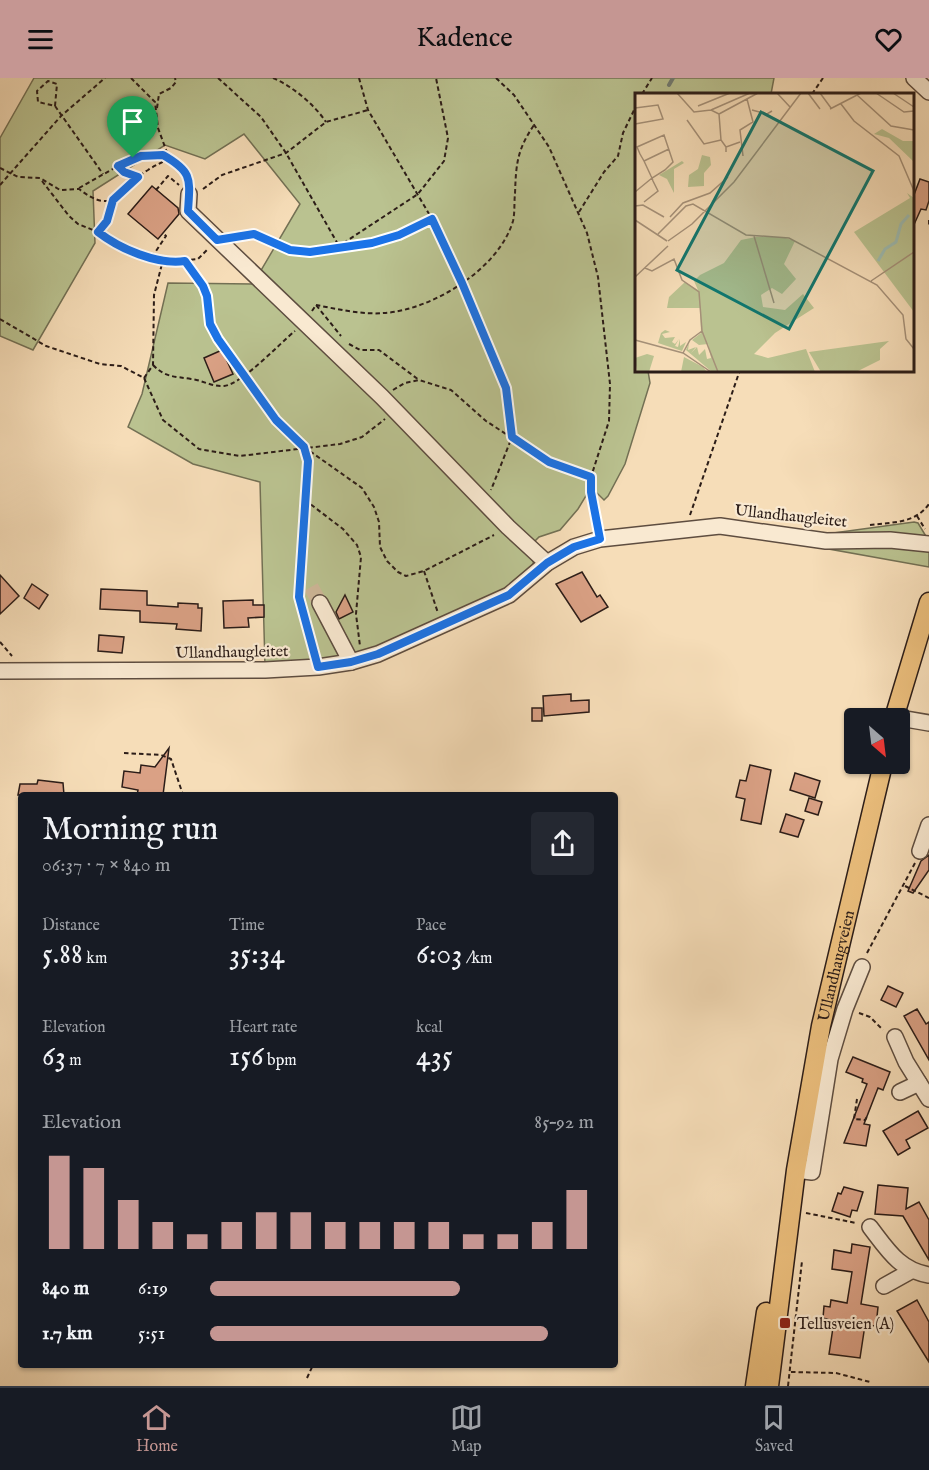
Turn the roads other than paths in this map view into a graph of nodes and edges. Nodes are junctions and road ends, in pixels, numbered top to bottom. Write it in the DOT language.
graph roads {
  1 [pos="914,78"];
  2 [pos="929,92"];
  3 [pos="196,191"];
  4 [pos="927,537"];
  5 [pos="547,563"];
  6 [pos="929,602"];
  7 [pos="320,603"];
  8 [pos="356,661"];
  9 [pos="0,671"];
  10 [pos="897,708"];
  11 [pos="910,720"];
  12 [pos="929,723"];
  13 [pos="881,774"];
  14 [pos="929,825"];
  15 [pos="920,851"];
  16 [pos="862,967"];
  17 [pos="895,1037"];
  18 [pos="919,1083"];
  19 [pos="900,1092"];
  20 [pos="929,1100"];
  21 [pos="796,1170"];
  22 [pos="870,1227"];
  23 [pos="911,1271"];
  24 [pos="929,1275"];
  25 [pos="884,1286"];
  26 [pos="755,1386"];
  27 [pos="769,1386"];
  1 -- 2 [label="street"];
  3 -- 5 [label="street"];
  4 -- 5 [label="street, Ullandhaugleitet"];
  5 -- 8 [label="street, Ullandhaugleitet"];
  6 -- 10 [label="main road"];
  7 -- 8 [label="street"];
  8 -- 9 [label="street, Ullandhaugleitet"];
  11 -- 12 [label="street"];
  13 -- 21 [label="main road, Ullandhaugveien"];
  14 -- 15 [label="street"];
  16 -- 21 [label="street"];
  17 -- 18 [label="street"];
  18 -- 19 [label="street"];
  18 -- 20 [label="street"];
  21 -- 26 [label="main road, Ullandhaugveien"];
  21 -- 27 [label="main road, Ullandhaugveien"];
  22 -- 23 [label="street"];
  23 -- 24 [label="street"];
  23 -- 25 [label="street"];
}
